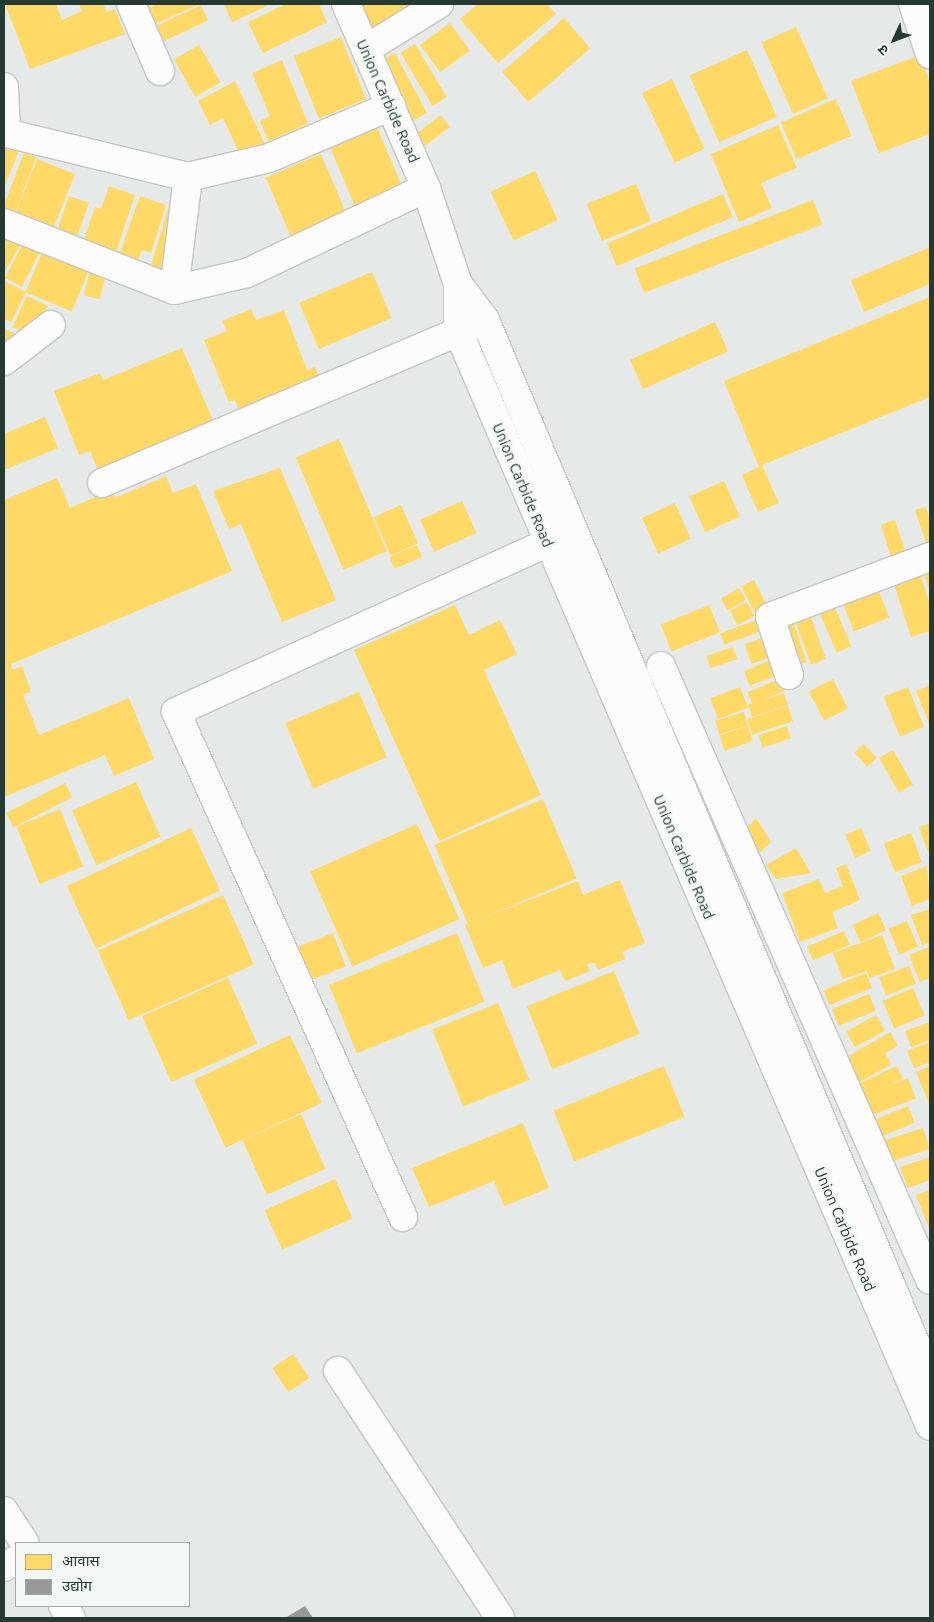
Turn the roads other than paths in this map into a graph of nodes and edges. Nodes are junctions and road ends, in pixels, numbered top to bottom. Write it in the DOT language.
graph roads {
  1 [pos="131,4"];
  2 [pos="346,4"];
  3 [pos="439,4"];
  4 [pos="913,4"];
  5 [pos="366,49"];
  6 [pos="930,54"];
  7 [pos="160,71"];
  8 [pos="4,87"];
  9 [pos="391,106"];
  10 [pos="5,132"];
  11 [pos="188,177"];
  12 [pos="426,188"];
  13 [pos="4,223"];
  14 [pos="458,284"];
  15 [pos="174,290"];
  16 [pos="485,320"];
  17 [pos="51,325"];
  18 [pos="458,331"];
  19 [pos="4,361"];
  20 [pos="102,483"];
  21 [pos="573,532"];
  22 [pos="548,544"];
  23 [pos="930,557"];
  24 [pos="661,666"];
  25 [pos="789,675"];
  26 [pos="403,1217"];
  27 [pos="930,1280"];
  28 [pos="338,1371"];
  29 [pos="930,1378"];
  30 [pos="930,1426"];
  31 [pos="4,1511"];
  32 [pos="23,1542"];
  33 [pos="15,1561"];
  34 [pos="4,1567"];
  35 [pos="64,1607"];
  36 [pos="71,1618"];
  37 [pos="500,1618"];
  1 -- 7 [label="street"];
  2 -- 5 [label="street, Union Carbide Road"];
  3 -- 5 [label="street"];
  4 -- 6 [label="street"];
  5 -- 9 [label="street, Union Carbide Road"];
  8 -- 10 [label="street"];
  9 -- 11 [label="street"];
  9 -- 12 [label="street, Union Carbide Road"];
  10 -- 11 [label="street"];
  11 -- 15 [label="street"];
  12 -- 14 [label="street, Union Carbide Road"];
  12 -- 15 [label="street"];
  13 -- 15 [label="street"];
  14 -- 16 [label="street, Union Carbide Road"];
  14 -- 18 [label="street, Union Carbide Road"];
  16 -- 18 [label="street"];
  16 -- 21 [label="street, Union Carbide Road"];
  17 -- 19 [label="street"];
  18 -- 20 [label="street"];
  18 -- 22 [label="street, Union Carbide Road"];
  21 -- 22 [label="street"];
  21 -- 29 [label="street, Union Carbide Road"];
  22 -- 26 [label="street"];
  22 -- 30 [label="street, Union Carbide Road"];
  23 -- 25 [label="street"];
  24 -- 27 [label="street"];
  28 -- 37 [label="street"];
  31 -- 32 [label="street"];
  33 -- 34 [label="street"];
  35 -- 36 [label="street"];
}
